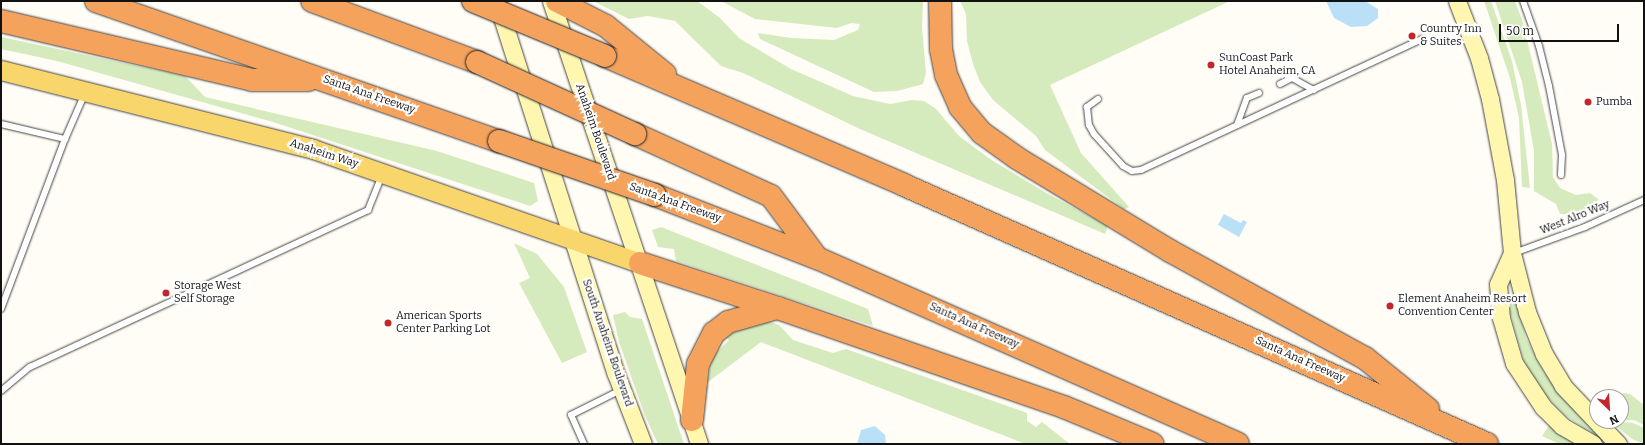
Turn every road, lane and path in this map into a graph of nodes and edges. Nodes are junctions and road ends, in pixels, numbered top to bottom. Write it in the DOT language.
graph roads {
  1 [pos="96,1"];
  2 [pos="312,1"];
  3 [pos="473,1"];
  4 [pos="497,1"];
  5 [pos="551,1"];
  6 [pos="557,1"];
  7 [pos="940,1"];
  8 [pos="1457,1"];
  9 [pos="1523,1"];
  10 [pos="6,22"];
  11 [pos="1422,39"];
  12 [pos="1,70"];
  13 [pos="327,80"];
  14 [pos="1280,84"];
  15 [pos="1314,90"];
  16 [pos="86,91"];
  17 [pos="686,92"];
  18 [pos="1259,93"];
  19 [pos="1098,99"];
  20 [pos="1,124"];
  21 [pos="1237,125"];
  22 [pos="65,139"];
  23 [pos="383,174"];
  24 [pos="1561,175"];
  25 [pos="1644,200"];
  26 [pos="574,242"];
  27 [pos="1512,253"];
  28 [pos="817,258"];
  29 [pos="640,263"];
  30 [pos="778,308"];
  31 [pos="1,309"];
  32 [pos="622,390"];
  33 [pos="1,391"];
  34 [pos="692,420"];
  35 [pos="1450,427"];
  36 [pos="584,444"];
  37 [pos="643,444"];
  38 [pos="699,444"];
  39 [pos="1153,444"];
  40 [pos="1238,444"];
  41 [pos="1488,444"];
  42 [pos="1593,444"];
  43 [pos="1618,444"];
  1 -- 13 [label="highway, Santa Ana Freeway"];
  2 -- 28 [label="highway, bridge"];
  3 -- 17 [label="highway, Santa Ana Freeway, bridge"];
  4 -- 26 [label="main road"];
  5 -- 29 [label="main road, Anaheim Boulevard"];
  6 -- 17 [label="highway"];
  7 -- 35 [label="highway"];
  8 -- 27 [label="main road"];
  9 -- 24 [label="lane"];
  10 -- 13 [label="highway"];
  11 -- 15 [label="lane"];
  12 -- 16 [label="main road, Anaheim Way"];
  13 -- 28 [label="highway, Santa Ana Freeway, bridge"];
  14 -- 15 [label="lane"];
  15 -- 21 [label="lane"];
  16 -- 22 [label="lane"];
  16 -- 23 [label="main road, Anaheim Way"];
  17 -- 35 [label="highway, Santa Ana Freeway"];
  18 -- 21 [label="lane"];
  19 -- 21 [label="lane"];
  20 -- 22 [label="lane"];
  22 -- 31 [label="lane"];
  23 -- 26 [label="main road, Anaheim Way"];
  23 -- 33 [label="lane"];
  25 -- 27 [label="lane, West Alro Way"];
  26 -- 29 [label="main road, Anaheim Way"];
  26 -- 32 [label="main road, South Anaheim Boulevard"];
  27 -- 42 [label="main road"];
  27 -- 43 [label="main road"];
  28 -- 40 [label="highway, Santa Ana Freeway"];
  29 -- 30 [label="highway"];
  29 -- 34 [label="main road"];
  30 -- 34 [label="highway"];
  30 -- 39 [label="highway"];
  32 -- 36 [label="lane"];
  32 -- 37 [label="main road, South Anaheim Boulevard"];
  34 -- 38 [label="main road"];
  35 -- 41 [label="highway, Santa Ana Freeway"];
}
